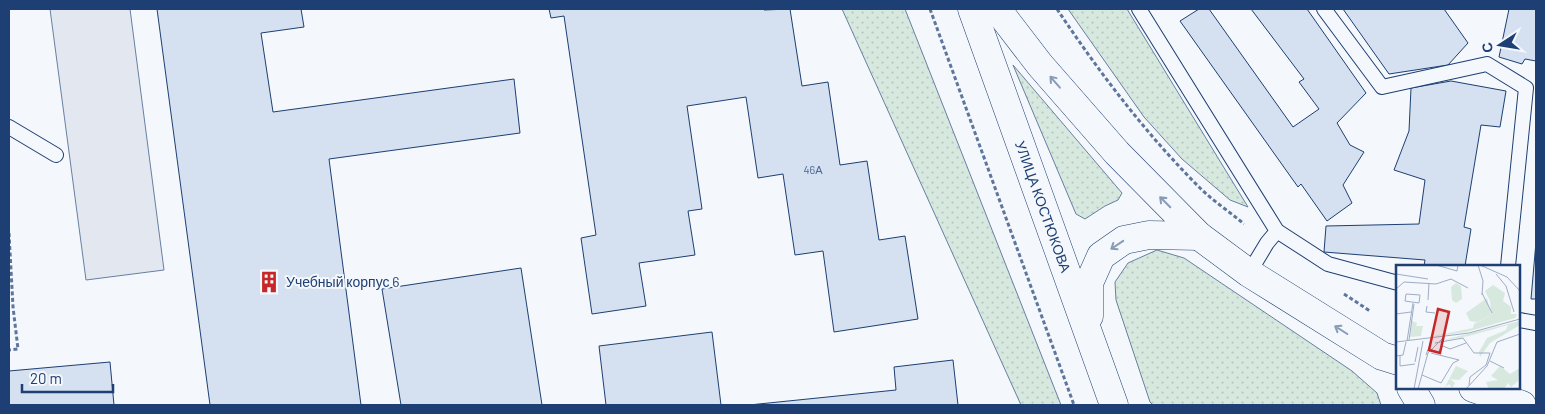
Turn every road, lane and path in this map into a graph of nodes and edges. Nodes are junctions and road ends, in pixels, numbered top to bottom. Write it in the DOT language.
graph roads {
  1 [pos="930,9"];
  2 [pos="972,9"];
  3 [pos="997,9"];
  4 [pos="1057,9"];
  5 [pos="1139,9"];
  6 [pos="1324,9"];
  7 [pos="9,127"];
  8 [pos="56,155"];
  9 [pos="1277,231"];
  10 [pos="9,233"];
  11 [pos="1199,236"];
  12 [pos="1267,243"];
  13 [pos="1508,265"];
  14 [pos="1249,273"];
  15 [pos="1396,282"];
  16 [pos="1520,320"];
  17 [pos="1536,323"];
  18 [pos="1089,332"];
  19 [pos="9,350"];
  20 [pos="1392,363"];
  21 [pos="1412,389"];
  22 [pos="1476,389"];
  23 [pos="1115,402"];
  24 [pos="1074,405"];
  25 [pos="1421,405"];
  26 [pos="1522,405"];
  1 -- 24 [label="path"];
  2 -- 18 [label="main road, УЛИЦА КОСТЮКОВА"];
  11 -- 3 [label="main road, one-way"];
  4 -- 12 [label="path"];
  5 -- 9 [label="lane"];
  6 -- 13 [label="lane"];
  7 -- 8 [label="lane"];
  9 -- 12 [label="lane"];
  9 -- 15 [label="lane"];
  10 -- 19 [label="path"];
  11 -- 14 [label="main road"];
  11 -- 18 [label="main road, one-way"];
  12 -- 14 [label="lane"];
  20 -- 14 [label="main road, one-way"];
  16 -- 17 [label="lane"];
  18 -- 23 [label="main road, УЛИЦА КОСТЮКОВА"];
  21 -- 25 [label="main road"];
  22 -- 26 [label="main road"];
}
